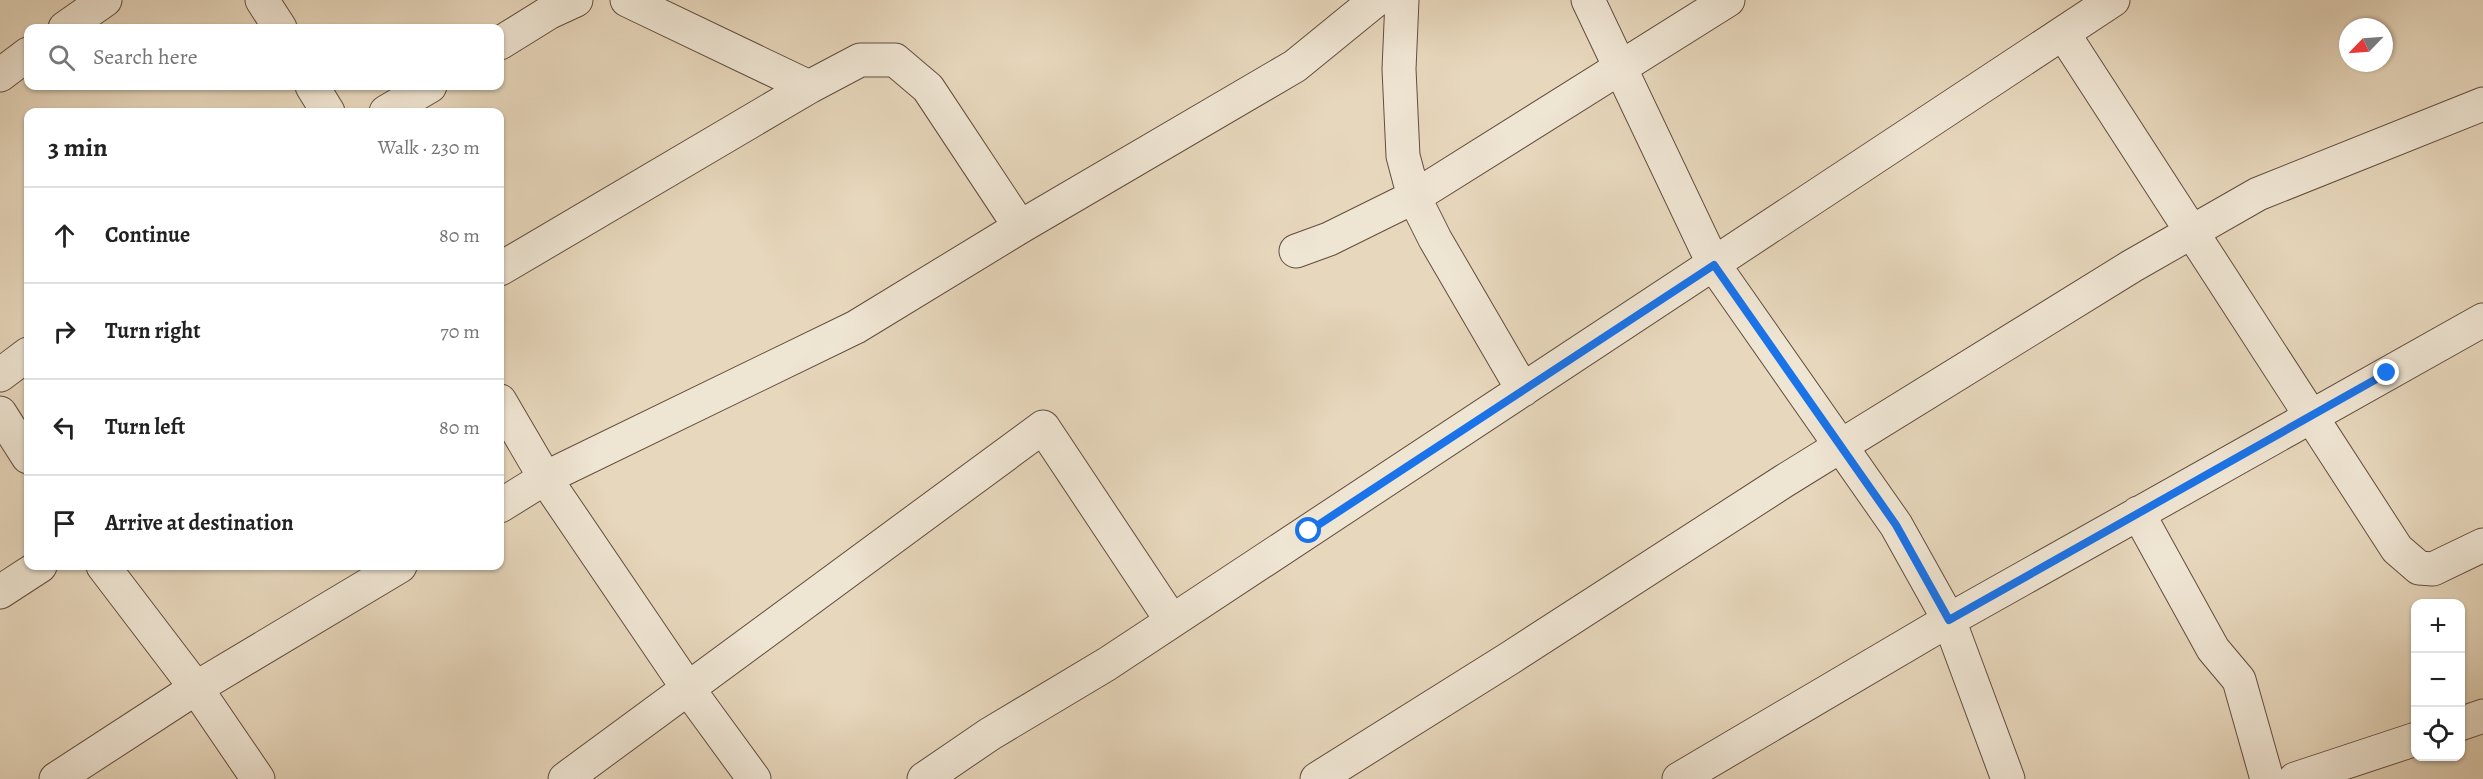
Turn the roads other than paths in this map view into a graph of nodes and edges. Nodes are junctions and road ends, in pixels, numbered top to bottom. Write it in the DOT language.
graph roads {
  1 [pos="105,0"];
  2 [pos="262,0"];
  3 [pos="576,0"];
  4 [pos="627,0"];
  5 [pos="1376,0"];
  6 [pos="1402,0"];
  7 [pos="1588,0"];
  8 [pos="1728,0"];
  9 [pos="2113,0"];
  10 [pos="71,24"];
  11 [pos="277,24"];
  12 [pos="2063,33"];
  13 [pos="504,41"];
  14 [pos="24,57"];
  15 [pos="1619,68"];
  16 [pos="0,75"];
  17 [pos="808,87"];
  18 [pos="314,90"];
  19 [pos="423,90"];
  20 [pos="2483,104"];
  21 [pos="326,108"];
  22 [pos="393,108"];
  23 [pos="1414,197"];
  24 [pos="1020,227"];
  25 [pos="2192,232"];
  26 [pos="1296,251"];
  27 [pos="1714,265"];
  28 [pos="504,267"];
  29 [pos="2483,320"];
  30 [pos="24,357"];
  31 [pos="0,375"];
  32 [pos="1523,390"];
  33 [pos="504,408"];
  34 [pos="0,413"];
  35 [pos="2310,415"];
  36 [pos="1840,446"];
  37 [pos="24,451"];
  38 [pos="545,478"];
  39 [pos="504,504"];
  40 [pos="2138,513"];
  41 [pos="2483,545"];
  42 [pos="34,570"];
  43 [pos="106,570"];
  44 [pos="393,570"];
  45 [pos="0,592"];
  46 [pos="1949,620"];
  47 [pos="1172,621"];
  48 [pos="196,688"];
  49 [pos="689,690"];
  50 [pos="2483,716"];
  51 [pos="2465,722"];
  52 [pos="2411,740"];
  53 [pos="56,779"];
  54 [pos="258,779"];
  55 [pos="565,779"];
  56 [pos="754,779"];
  57 [pos="924,779"];
  58 [pos="1317,779"];
  59 [pos="1679,779"];
  60 [pos="2008,779"];
  61 [pos="2267,779"];
  62 [pos="2295,779"];
  1 -- 10 [label="street"];
  2 -- 11 [label="street"];
  3 -- 13 [label="street"];
  4 -- 17 [label="street"];
  5 -- 24 [label="street"];
  6 -- 23 [label="street"];
  7 -- 15 [label="street"];
  8 -- 15 [label="street"];
  9 -- 12 [label="street"];
  12 -- 25 [label="street"];
  12 -- 27 [label="street"];
  14 -- 16 [label="street"];
  15 -- 23 [label="street"];
  15 -- 27 [label="street"];
  17 -- 24 [label="street"];
  17 -- 28 [label="street"];
  18 -- 21 [label="street"];
  19 -- 22 [label="street"];
  20 -- 25 [label="street"];
  23 -- 26 [label="street"];
  23 -- 32 [label="street"];
  24 -- 38 [label="street"];
  25 -- 35 [label="street"];
  25 -- 36 [label="street"];
  27 -- 32 [label="street"];
  27 -- 36 [label="street"];
  29 -- 35 [label="street"];
  30 -- 31 [label="street"];
  32 -- 47 [label="street"];
  33 -- 38 [label="street"];
  34 -- 37 [label="street"];
  35 -- 40 [label="street"];
  35 -- 41 [label="street"];
  36 -- 46 [label="street"];
  36 -- 58 [label="street"];
  38 -- 39 [label="street"];
  38 -- 49 [label="street"];
  40 -- 46 [label="street"];
  40 -- 61 [label="street"];
  42 -- 45 [label="street"];
  43 -- 48 [label="street"];
  44 -- 48 [label="street"];
  46 -- 59 [label="street"];
  46 -- 60 [label="street"];
  47 -- 49 [label="street"];
  47 -- 57 [label="street"];
  48 -- 53 [label="street"];
  48 -- 54 [label="street"];
  49 -- 55 [label="street"];
  49 -- 56 [label="street"];
  50 -- 51 [label="street"];
  52 -- 62 [label="street"];
}
